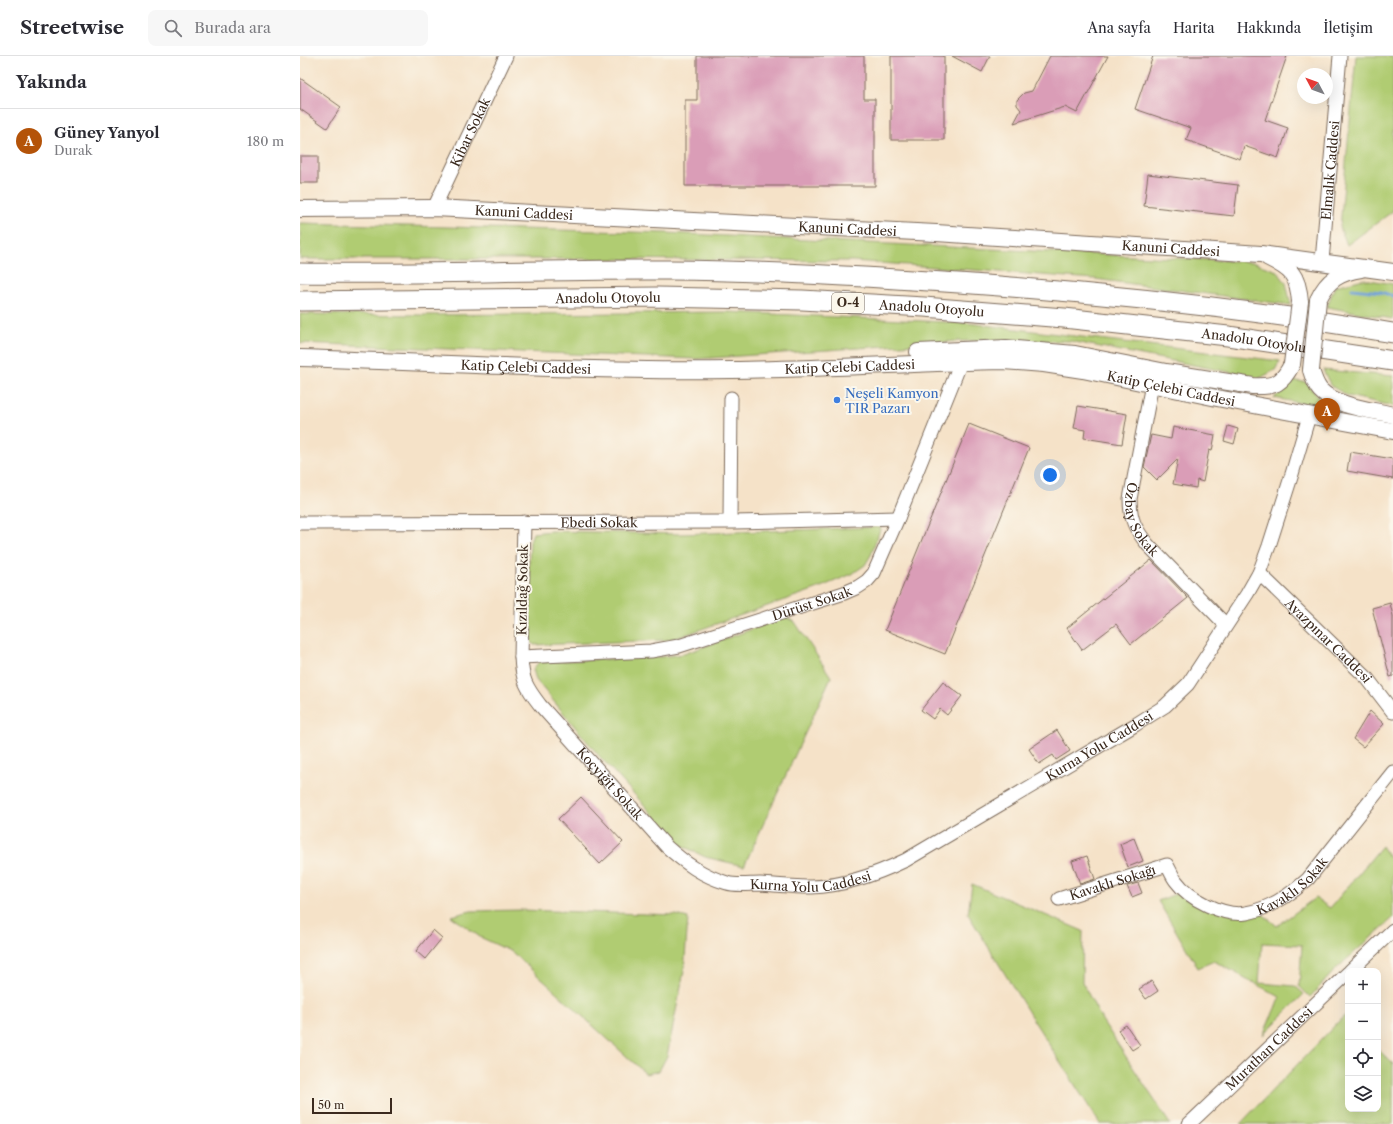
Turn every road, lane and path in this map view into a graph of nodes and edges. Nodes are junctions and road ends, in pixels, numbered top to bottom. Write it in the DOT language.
graph roads {
  1 [pos="506,56"];
  2 [pos="1340,56"];
  3 [pos="434,208"];
  4 [pos="300,209"];
  5 [pos="1261,254"];
  6 [pos="1322,261"];
  7 [pos="1370,268"];
  8 [pos="1393,272"];
  9 [pos="300,273"];
  10 [pos="300,301"];
  11 [pos="1393,333"];
  12 [pos="300,358"];
  13 [pos="1393,361"];
  14 [pos="961,362"];
  15 [pos="731,370"];
  16 [pos="1152,384"];
  17 [pos="731,398"];
  18 [pos="1393,415"];
  19 [pos="1309,416"];
  20 [pos="1393,431"];
  21 [pos="898,518"];
  22 [pos="524,522"];
  23 [pos="730,522"];
  24 [pos="300,523"];
  25 [pos="1259,573"];
  26 [pos="1226,625"];
  27 [pos="521,657"];
  28 [pos="1393,712"];
  29 [pos="1393,772"];
  30 [pos="1167,865"];
  31 [pos="729,884"];
  32 [pos="1059,899"];
  33 [pos="1393,930"];
  34 [pos="1353,968"];
  35 [pos="1345,976"];
  36 [pos="1189,1124"];
  1 -- 3 [label="street, Kibar Sokak"];
  2 -- 6 [label="street, Elmalık Caddesi"];
  3 -- 4 [label="main road, Kanuni Caddesi"];
  3 -- 5 [label="main road, Kanuni Caddesi"];
  5 -- 6 [label="main road, Kanuni Caddesi"];
  5 -- 15 [label="main road, bridge"];
  6 -- 7 [label="main road, Kanuni Caddesi"];
  7 -- 8 [label="main road, Kanuni Caddesi"];
  7 -- 18 [label="main road, bridge"];
  9 -- 11 [label="highway, Anadolu Otoyolu / O-4"];
  10 -- 13 [label="highway, Anadolu Otoyolu / O-4"];
  12 -- 15 [label="main road, Katip Çelebi Caddesi"];
  14 -- 15 [label="main road, Katip Çelebi Caddesi"];
  14 -- 16 [label="main road, Katip Çelebi Caddesi"];
  14 -- 21 [label="street, Dürüst Sokak"];
  16 -- 19 [label="main road, Katip Çelebi Caddesi"];
  16 -- 26 [label="street, Özbay Sokak"];
  17 -- 23 [label="street"];
  19 -- 20 [label="main road, Katip Çelebi Caddesi"];
  19 -- 25 [label="street, Kurna Yolu Caddesi"];
  21 -- 23 [label="street, Ebedi Sokak"];
  21 -- 27 [label="street, Dürüst Sokak"];
  22 -- 23 [label="street, Ebedi Sokak"];
  22 -- 24 [label="street, Ebedi Sokak"];
  22 -- 27 [label="street, Kızıldağ Sokak"];
  25 -- 26 [label="street, Kurna Yolu Caddesi"];
  25 -- 28 [label="street, Ayazpınar Caddesi"];
  26 -- 31 [label="street, Kurna Yolu Caddesi"];
  27 -- 31 [label="street, Koçyiğit Sokak"];
  29 -- 30 [label="street, Kavaklı Sokak"];
  30 -- 32 [label="street, Kavaklı Sokağı"];
  33 -- 34 [label="street, Murathan Caddesi"];
  35 -- 36 [label="street, Murathan Caddesi"];
}
